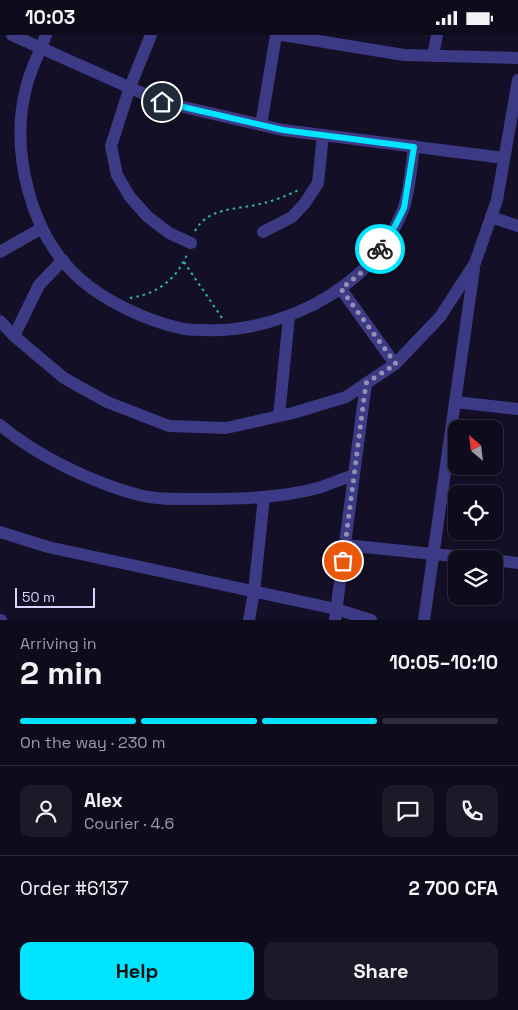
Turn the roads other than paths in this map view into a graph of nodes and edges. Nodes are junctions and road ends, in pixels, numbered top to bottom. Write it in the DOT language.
graph roads {
  1 [pos="12,35"];
  2 [pos="46,35"];
  3 [pos="151,35"];
  4 [pos="276,35"];
  5 [pos="282,35"];
  6 [pos="437,35"];
  7 [pos="346,40"];
  8 [pos="41,47"];
  9 [pos="433,56"];
  10 [pos="518,58"];
  11 [pos="518,80"];
  12 [pos="130,87"];
  13 [pos="261,125"];
  14 [pos="323,135"];
  15 [pos="414,147"];
  16 [pos="504,157"];
  17 [pos="491,217"];
  18 [pos="518,226"];
  19 [pos="42,228"];
  20 [pos="262,232"];
  21 [pos="191,243"];
  22 [pos="0,252"];
  23 [pos="63,260"];
  24 [pos="475,263"];
  25 [pos="341,289"];
  26 [pos="289,317"];
  27 [pos="0,321"];
  28 [pos="14,336"];
  29 [pos="396,364"];
  30 [pos="366,383"];
  31 [pos="455,402"];
  32 [pos="518,409"];
  33 [pos="279,416"];
  34 [pos="0,425"];
  35 [pos="354,475"];
  36 [pos="264,497"];
  37 [pos="0,531"];
  38 [pos="345,545"];
  39 [pos="434,553"];
  40 [pos="448,555"];
  41 [pos="503,561"];
  42 [pos="518,563"];
  43 [pos="254,592"];
  44 [pos="336,615"];
  45 [pos="249,620"];
  46 [pos="371,620"];
  47 [pos="424,620"];
  1 -- 8 [label="street"];
  2 -- 8 [label="street"];
  3 -- 12 [label="street"];
  4 -- 13 [label="street"];
  5 -- 7 [label="street"];
  6 -- 9 [label="street"];
  7 -- 9 [label="street"];
  8 -- 12 [label="street"];
  8 -- 19 [label="street"];
  9 -- 10 [label="street"];
  11 -- 16 [label="street"];
  12 -- 13 [label="street"];
  12 -- 21 [label="street"];
  13 -- 14 [label="street"];
  14 -- 15 [label="street"];
  14 -- 20 [label="street"];
  15 -- 16 [label="street"];
  15 -- 25 [label="street"];
  16 -- 17 [label="street"];
  17 -- 18 [label="street"];
  17 -- 24 [label="street"];
  19 -- 22 [label="street"];
  19 -- 23 [label="street"];
  23 -- 26 [label="street"];
  23 -- 28 [label="street"];
  24 -- 29 [label="street"];
  24 -- 31 [label="street"];
  25 -- 26 [label="street"];
  25 -- 29 [label="street"];
  26 -- 33 [label="street"];
  27 -- 28 [label="street"];
  28 -- 33 [label="street"];
  29 -- 30 [label="street"];
  30 -- 33 [label="street"];
  30 -- 35 [label="street"];
  31 -- 32 [label="street"];
  31 -- 39 [label="street"];
  34 -- 36 [label="street"];
  35 -- 36 [label="street"];
  35 -- 38 [label="street"];
  36 -- 43 [label="street"];
  37 -- 43 [label="street"];
  38 -- 39 [label="street"];
  38 -- 44 [label="street"];
  39 -- 40 [label="street"];
  39 -- 47 [label="street"];
  41 -- 42 [label="street"];
  43 -- 44 [label="street"];
  43 -- 45 [label="street"];
  44 -- 46 [label="street"];
}
